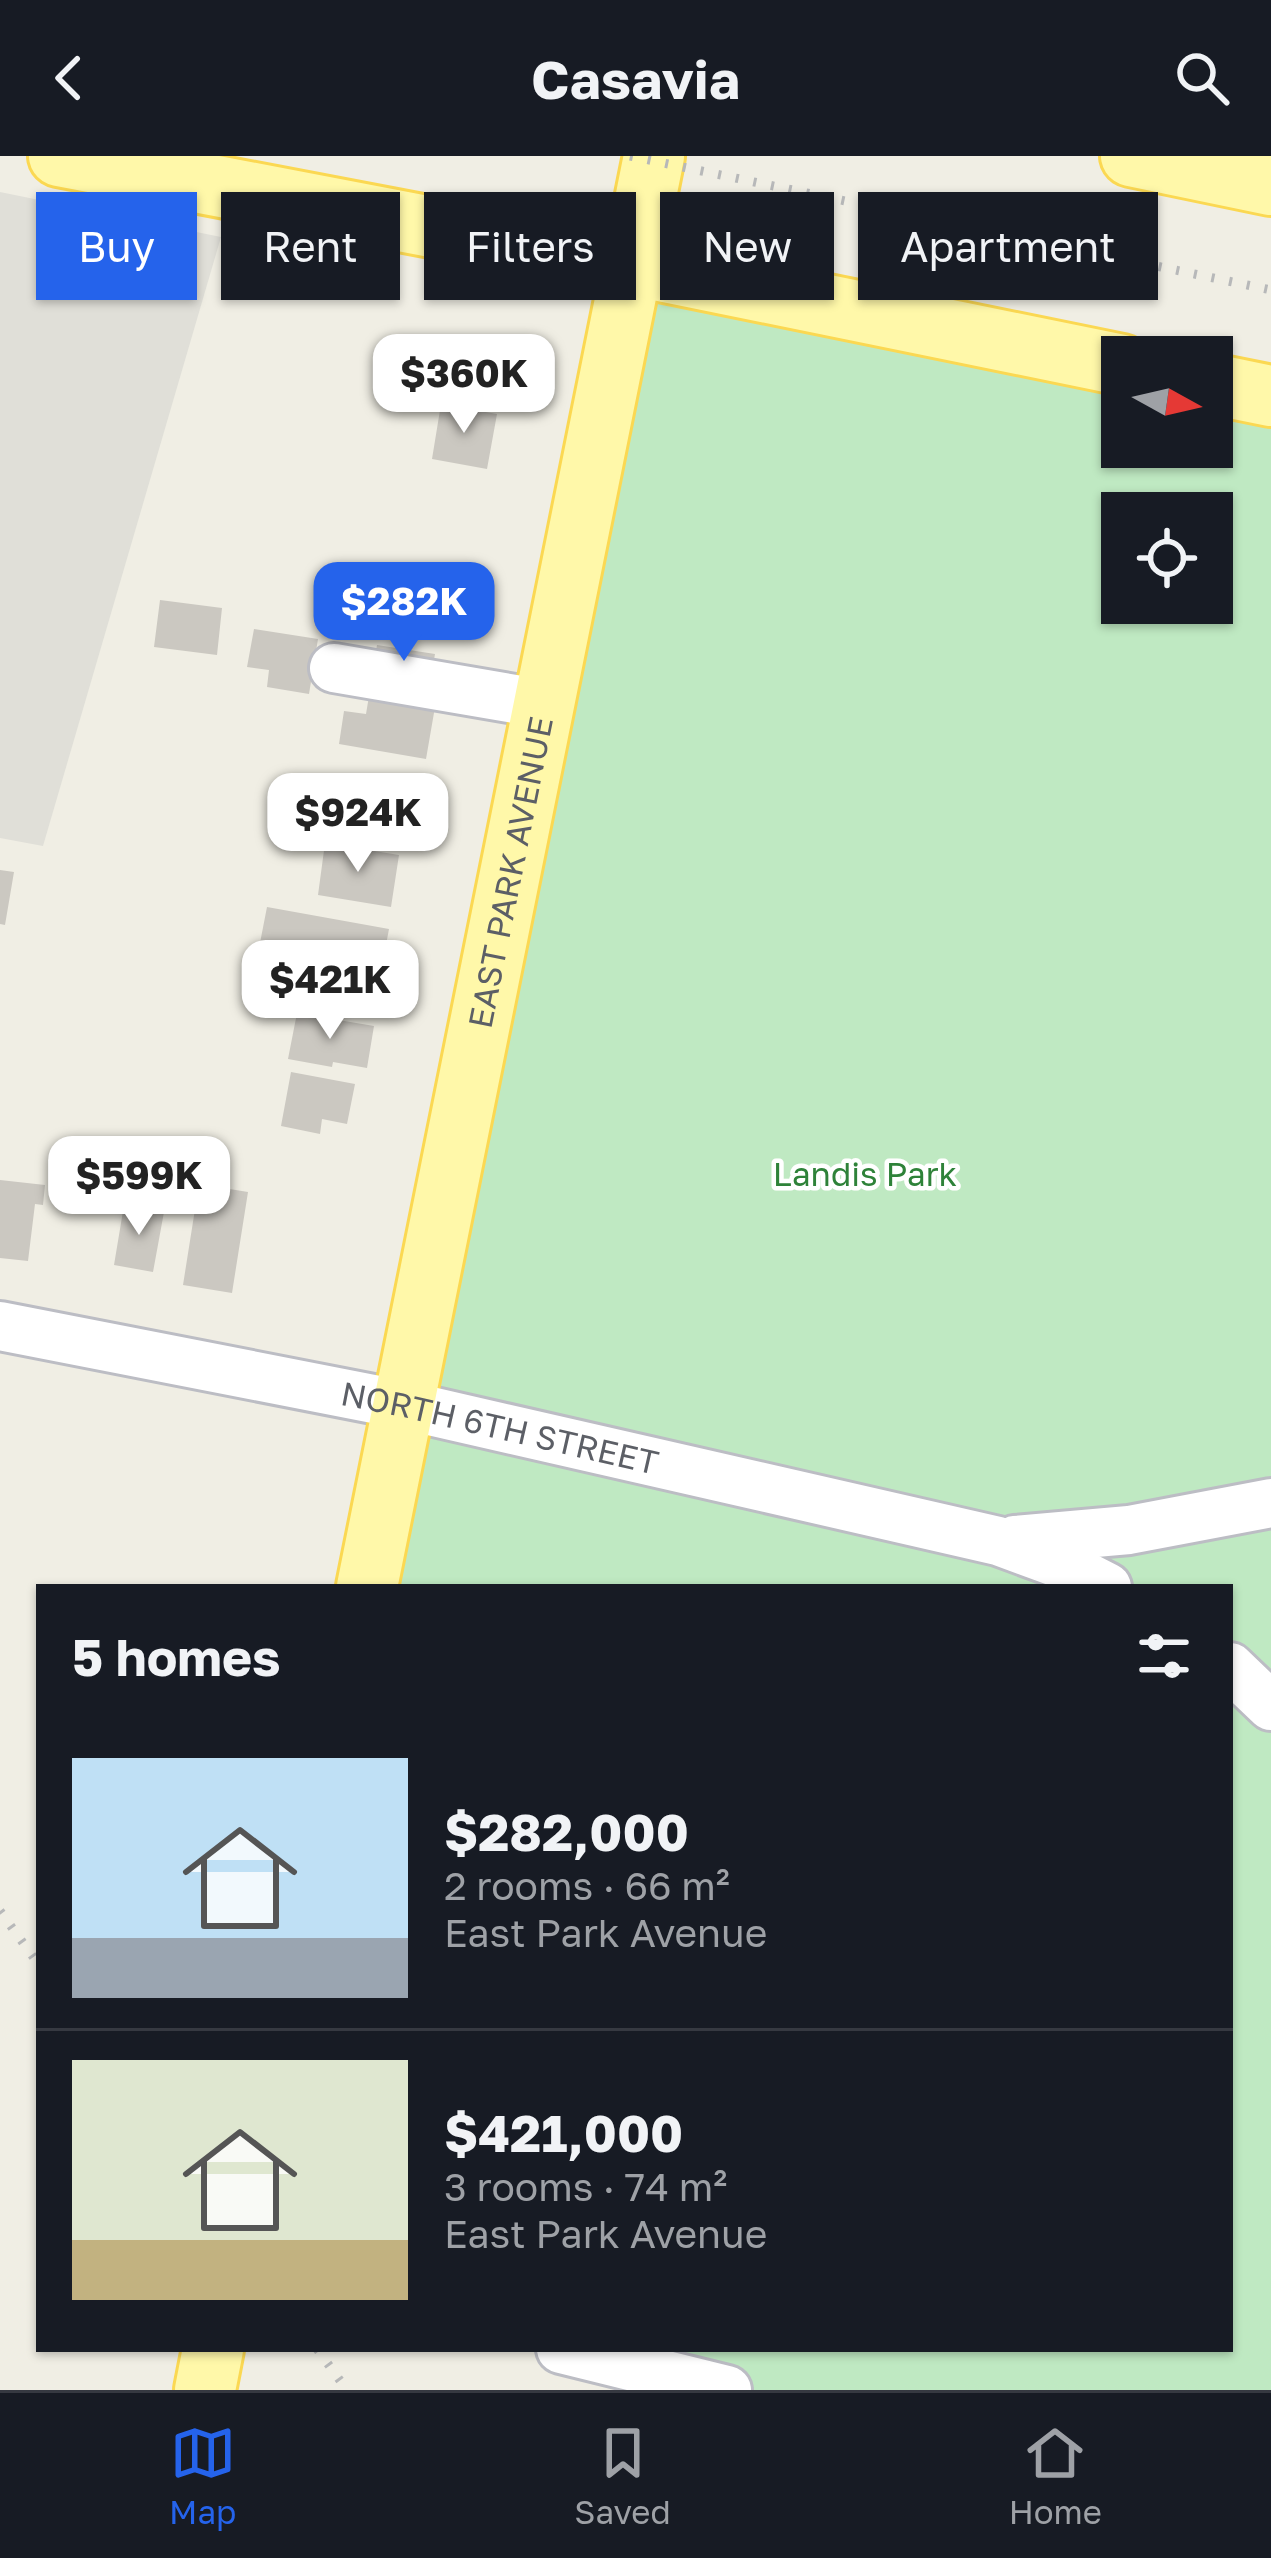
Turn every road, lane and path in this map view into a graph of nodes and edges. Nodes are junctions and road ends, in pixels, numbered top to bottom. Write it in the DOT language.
graph roads {
  1 [pos="59,156"];
  2 [pos="654,156"];
  3 [pos="1131,156"];
  4 [pos="1271,184"];
  5 [pos="424,226"];
  6 [pos="636,241"];
  7 [pos="636,266"];
  8 [pos="624,300"];
  9 [pos="1101,361"];
  10 [pos="1233,388"];
  11 [pos="1271,396"];
  12 [pos="334,668"];
  13 [pos="544,704"];
  14 [pos="0,1326"];
  15 [pos="404,1405"];
  16 [pos="1271,1503"];
  17 [pos="998,1541"];
  18 [pos="368,1584"];
  19 [pos="1101,1584"];
  20 [pos="1233,1670"];
  21 [pos="1271,1706"];
  22 [pos="212,2352"];
  23 [pos="573,2352"];
  24 [pos="205,2390"];
  25 [pos="727,2390"];
  1 -- 5 [label="main road"];
  2 -- 6 [label="main road, EAST PARK AVENUE"];
  3 -- 4 [label="main road"];
  7 -- 9 [label="main road"];
  8 -- 13 [label="main road, EAST PARK AVENUE"];
  10 -- 11 [label="main road"];
  12 -- 13 [label="street"];
  13 -- 15 [label="main road, EAST PARK AVENUE"];
  14 -- 15 [label="street, NORTH 6TH STREET"];
  15 -- 17 [label="street, NORTH 6TH STREET"];
  15 -- 18 [label="main road, EAST PARK AVENUE"];
  16 -- 17 [label="street, NORTH 6TH STREET"];
  17 -- 19 [label="street, NORTH 6TH STREET"];
  20 -- 21 [label="street"];
  22 -- 24 [label="main road"];
  23 -- 25 [label="street"];
}
